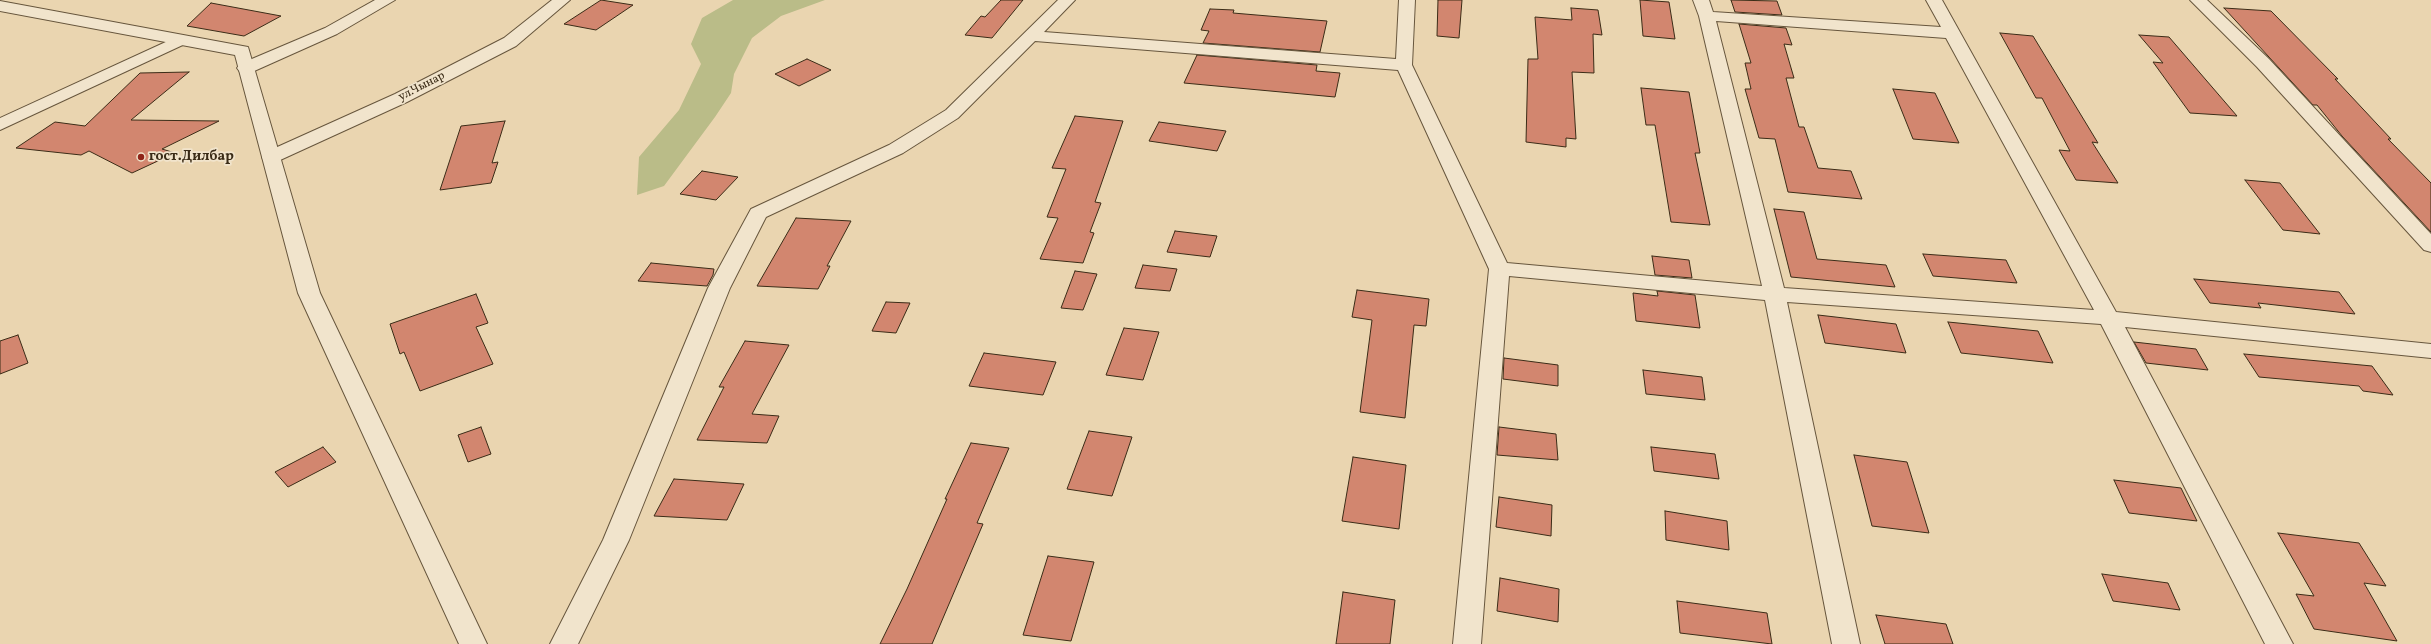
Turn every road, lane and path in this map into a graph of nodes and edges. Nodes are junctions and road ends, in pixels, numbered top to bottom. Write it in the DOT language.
graph roads {
  1 [pos="387,0"];
  2 [pos="562,0"];
  3 [pos="1067,0"];
  4 [pos="1407,0"];
  5 [pos="1934,0"];
  6 [pos="2198,0"];
  7 [pos="0,6"];
  8 [pos="1704,8"];
  9 [pos="1952,33"];
  10 [pos="1031,36"];
  11 [pos="181,40"];
  12 [pos="1404,65"];
  13 [pos="246,68"];
  14 [pos="0,126"];
  15 [pos="271,157"];
  16 [pos="2431,246"];
  17 [pos="1500,269"];
  18 [pos="1776,294"];
  19 [pos="2109,318"];
  20 [pos="2431,351"];
  21 [pos="473,644"];
  22 [pos="564,644"];
  23 [pos="1467,644"];
  24 [pos="1846,644"];
  25 [pos="2279,644"];
  1 -- 13 [label="street"];
  2 -- 15 [label="street, ул.Чынар"];
  3 -- 10 [label="street"];
  4 -- 12 [label="street"];
  5 -- 9 [label="street"];
  6 -- 16 [label="street"];
  7 -- 11 [label="street"];
  8 -- 9 [label="street"];
  8 -- 18 [label="street"];
  9 -- 19 [label="street"];
  10 -- 12 [label="street"];
  10 -- 22 [label="street"];
  11 -- 13 [label="street"];
  11 -- 14 [label="street"];
  12 -- 17 [label="street"];
  13 -- 15 [label="street"];
  15 -- 21 [label="street"];
  17 -- 18 [label="street"];
  17 -- 23 [label="street"];
  18 -- 19 [label="street"];
  18 -- 24 [label="street"];
  19 -- 20 [label="street"];
  19 -- 25 [label="street"];
}
